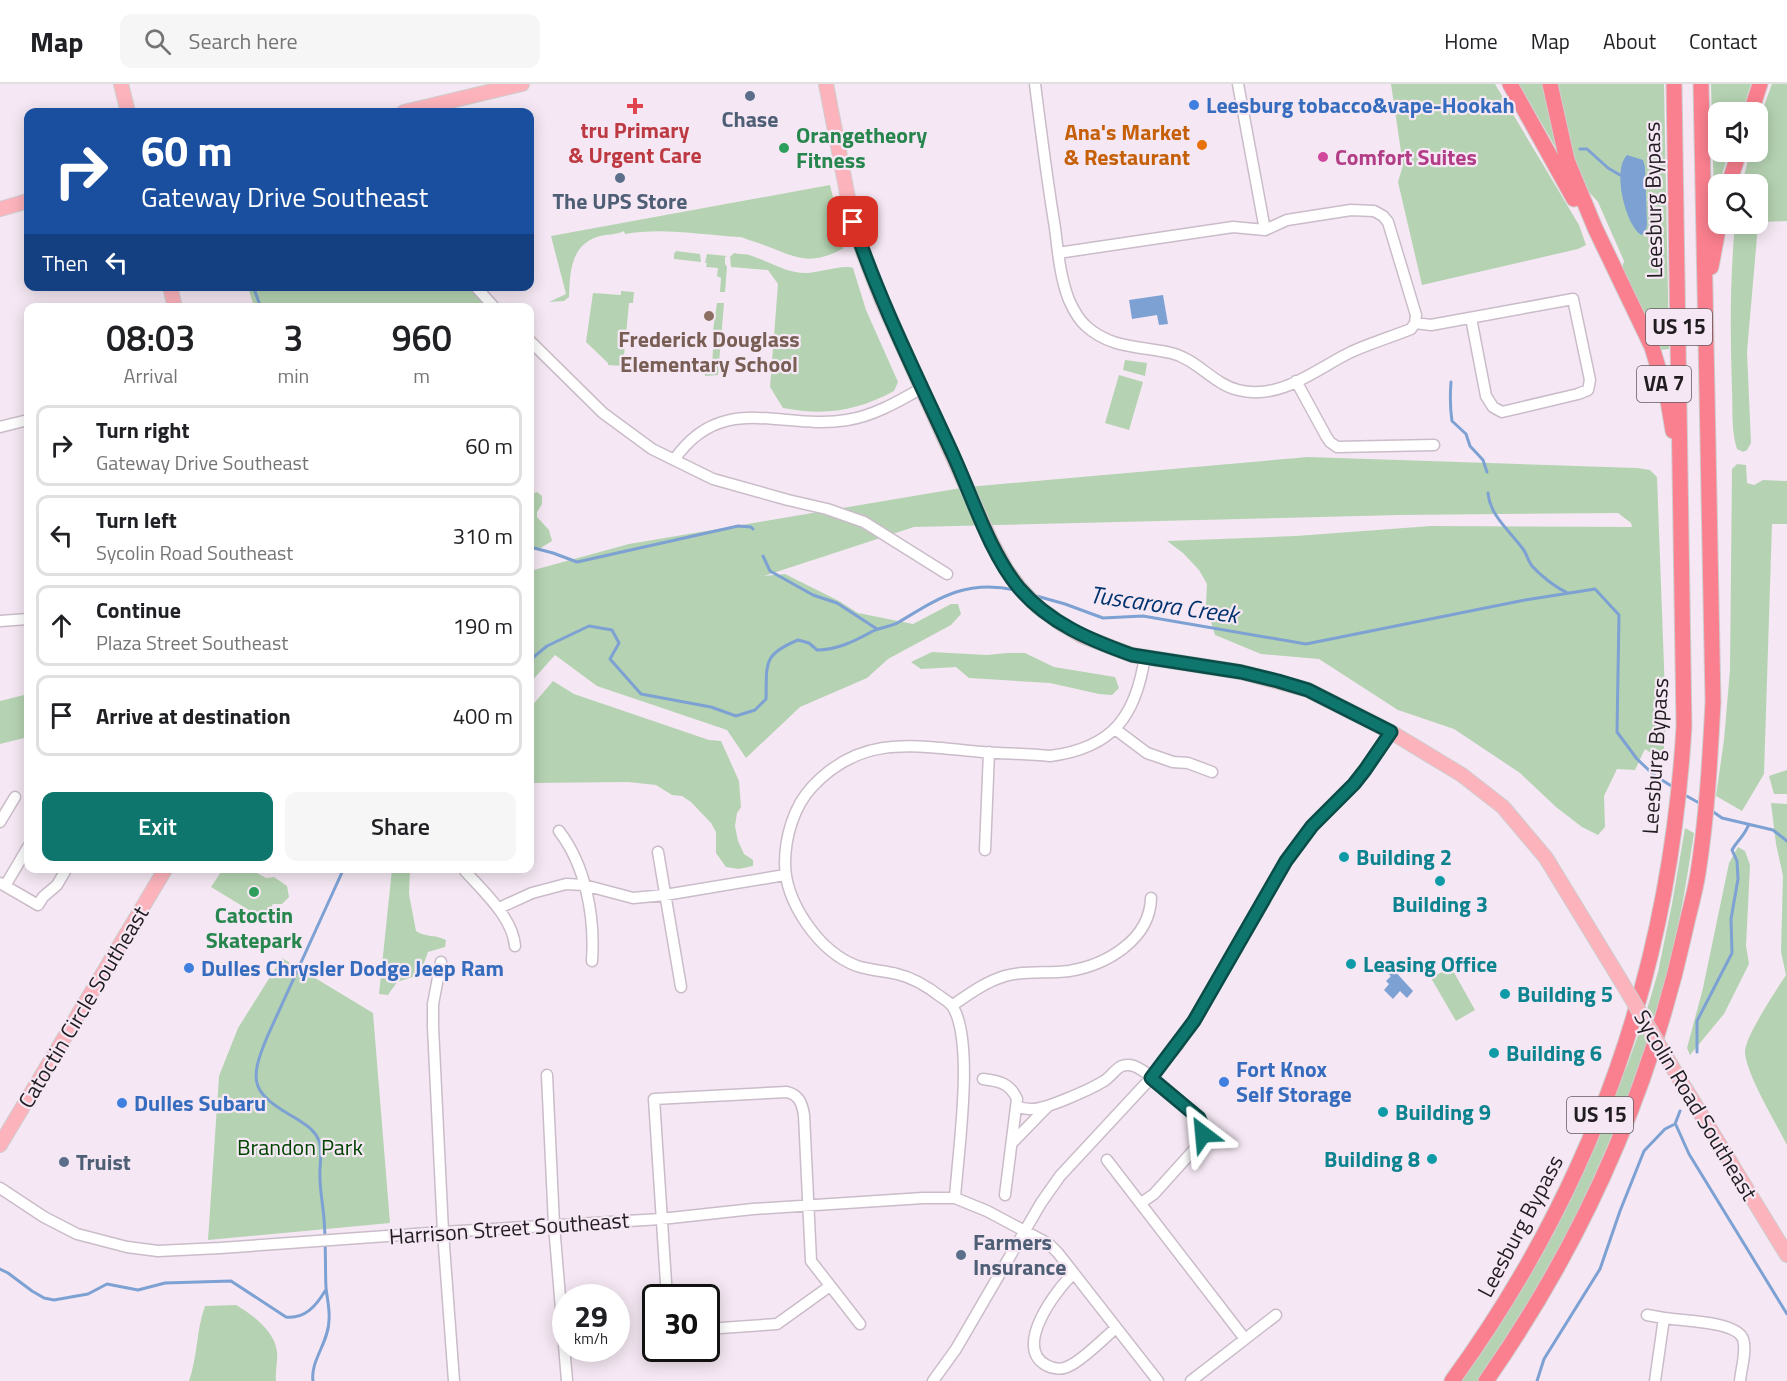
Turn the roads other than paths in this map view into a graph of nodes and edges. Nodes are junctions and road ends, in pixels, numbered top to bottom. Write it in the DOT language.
graph roads {
  1 [pos="121,84"];
  2 [pos="522,84"];
  3 [pos="826,84"];
  4 [pos="1035,84"];
  5 [pos="1238,84"];
  6 [pos="1510,84"];
  7 [pos="1674,84"];
  8 [pos="1701,84"];
  9 [pos="1760,84"];
  10 [pos="1550,85"];
  11 [pos="1754,102"];
  12 [pos="127,108"];
  13 [pos="421,108"];
  14 [pos="24,202"];
  15 [pos="0,209"];
  16 [pos="1265,230"];
  17 [pos="1717,234"];
  18 [pos="1058,252"];
  19 [pos="1609,258"];
  20 [pos="480,291"];
  21 [pos="1705,300"];
  22 [pos="490,303"];
  23 [pos="1471,318"];
  24 [pos="1415,323"];
  25 [pos="534,345"];
  26 [pos="1296,381"];
  27 [pos="922,388"];
  28 [pos="24,421"];
  29 [pos="0,427"];
  30 [pos="1434,445"];
  31 [pos="674,460"];
  32 [pos="1680,521"];
  33 [pos="947,574"];
  34 [pos="24,619"];
  35 [pos="0,621"];
  36 [pos="1145,656"];
  37 [pos="1115,729"];
  38 [pos="1391,732"];
  39 [pos="989,752"];
  40 [pos="1212,772"];
  41 [pos="15,797"];
  42 [pos="0,822"];
  43 [pos="559,831"];
  44 [pos="985,850"];
  45 [pos="658,852"];
  46 [pos="24,854"];
  47 [pos="64,873"];
  48 [pos="162,873"];
  49 [pos="467,873"];
  50 [pos="785,875"];
  51 [pos="3,884"];
  52 [pos="584,885"];
  53 [pos="665,895"];
  54 [pos="1151,898"];
  55 [pos="499,909"];
  56 [pos="515,946"];
  57 [pos="592,961"];
  58 [pos="441,962"];
  59 [pos="681,987"];
  60 [pos="953,1005"];
  61 [pos="547,1076"];
  62 [pos="1151,1078"];
  63 [pos="983,1079"];
  64 [pos="1047,1106"];
  65 [pos="1017,1107"];
  66 [pos="1013,1143"];
  67 [pos="0,1145"];
  68 [pos="1107,1160"];
  69 [pos="0,1188"];
  70 [pos="1005,1195"];
  71 [pos="955,1198"];
  72 [pos="1141,1203"];
  73 [pos="809,1206"];
  74 [pos="661,1219"];
  75 [pos="554,1225"];
  76 [pos="1024,1231"];
  77 [pos="443,1232"];
  78 [pos="1787,1255"];
  79 [pos="1073,1274"];
  80 [pos="666,1284"];
  81 [pos="830,1286"];
  82 [pos="1276,1315"];
  83 [pos="1647,1316"];
  84 [pos="1664,1318"];
  85 [pos="860,1324"];
  86 [pos="720,1328"];
  87 [pos="1116,1328"];
  88 [pos="1245,1339"];
  89 [pos="454,1381"];
  90 [pos="567,1381"];
  91 [pos="933,1381"];
  92 [pos="1158,1381"];
  93 [pos="1191,1381"];
  94 [pos="1452,1381"];
  95 [pos="1486,1381"];
  96 [pos="1655,1381"];
  97 [pos="1740,1381"];
  1 -- 12 [label="main road"];
  2 -- 13 [label="main road"];
  3 -- 27 [label="main road, Sycolin Road Southeast"];
  4 -- 18 [label="street"];
  5 -- 16 [label="street"];
  6 -- 19 [label="highway"];
  7 -- 32 [label="highway, Leesburg Bypass / US 15"];
  8 -- 21 [label="highway, US 15"];
  9 -- 11 [label="highway"];
  10 -- 19 [label="highway, VA 7"];
  14 -- 15 [label="main road"];
  16 -- 18 [label="street"];
  16 -- 24 [label="street"];
  17 -- 21 [label="highway"];
  18 -- 26 [label="street"];
  19 -- 32 [label="highway, VA 7"];
  20 -- 22 [label="street"];
  21 -- 95 [label="highway, US 15"];
  23 -- 23 [label="street"];
  23 -- 24 [label="street"];
  24 -- 26 [label="street"];
  25 -- 31 [label="street"];
  26 -- 30 [label="street"];
  27 -- 31 [label="street"];
  27 -- 36 [label="main road, Sycolin Road Southeast"];
  28 -- 29 [label="street"];
  31 -- 33 [label="street"];
  32 -- 94 [label="highway, Leesburg Bypass / US 15"];
  34 -- 35 [label="street"];
  36 -- 37 [label="street"];
  36 -- 38 [label="main road, Sycolin Road Southeast"];
  37 -- 39 [label="street"];
  37 -- 40 [label="street"];
  38 -- 62 [label="street"];
  38 -- 78 [label="main road, Sycolin Road Southeast, bridge"];
  39 -- 44 [label="street"];
  39 -- 50 [label="street"];
  41 -- 42 [label="street"];
  43 -- 52 [label="street"];
  45 -- 53 [label="street"];
  46 -- 51 [label="street"];
  47 -- 51 [label="street"];
  48 -- 67 [label="main road, Catoctin Circle Southeast"];
  49 -- 55 [label="street"];
  50 -- 53 [label="street"];
  50 -- 60 [label="street"];
  52 -- 53 [label="street"];
  52 -- 55 [label="street"];
  52 -- 57 [label="street"];
  53 -- 59 [label="street"];
  54 -- 60 [label="street"];
  55 -- 56 [label="street"];
  58 -- 77 [label="street"];
  60 -- 71 [label="street"];
  61 -- 75 [label="street"];
  62 -- 64 [label="street"];
  62 -- 72 [label="street"];
  62 -- 76 [label="street"];
  63 -- 65 [label="street"];
  64 -- 65 [label="street"];
  64 -- 66 [label="street"];
  65 -- 66 [label="street"];
  66 -- 70 [label="street"];
  68 -- 72 [label="street"];
  69 -- 77 [label="street, Harrison Street Southeast"];
  71 -- 73 [label="street, Harrison Street Southeast"];
  71 -- 76 [label="street, Harrison Street Southeast"];
  72 -- 88 [label="street"];
  73 -- 74 [label="street, Harrison Street Southeast"];
  73 -- 74 [label="street"];
  73 -- 81 [label="street"];
  74 -- 75 [label="street, Harrison Street Southeast"];
  74 -- 80 [label="street"];
  75 -- 77 [label="street, Harrison Street Southeast"];
  75 -- 90 [label="street"];
  76 -- 79 [label="street, Harrison Street Southeast"];
  76 -- 91 [label="street"];
  77 -- 89 [label="street"];
  79 -- 87 [label="street, Harrison Street Southeast"];
  79 -- 87 [label="street"];
  81 -- 85 [label="street"];
  81 -- 86 [label="street"];
  82 -- 88 [label="street"];
  83 -- 84 [label="street"];
  84 -- 96 [label="street"];
  84 -- 97 [label="street"];
  87 -- 92 [label="street, Harrison Street Southeast"];
  88 -- 93 [label="street"];
}
